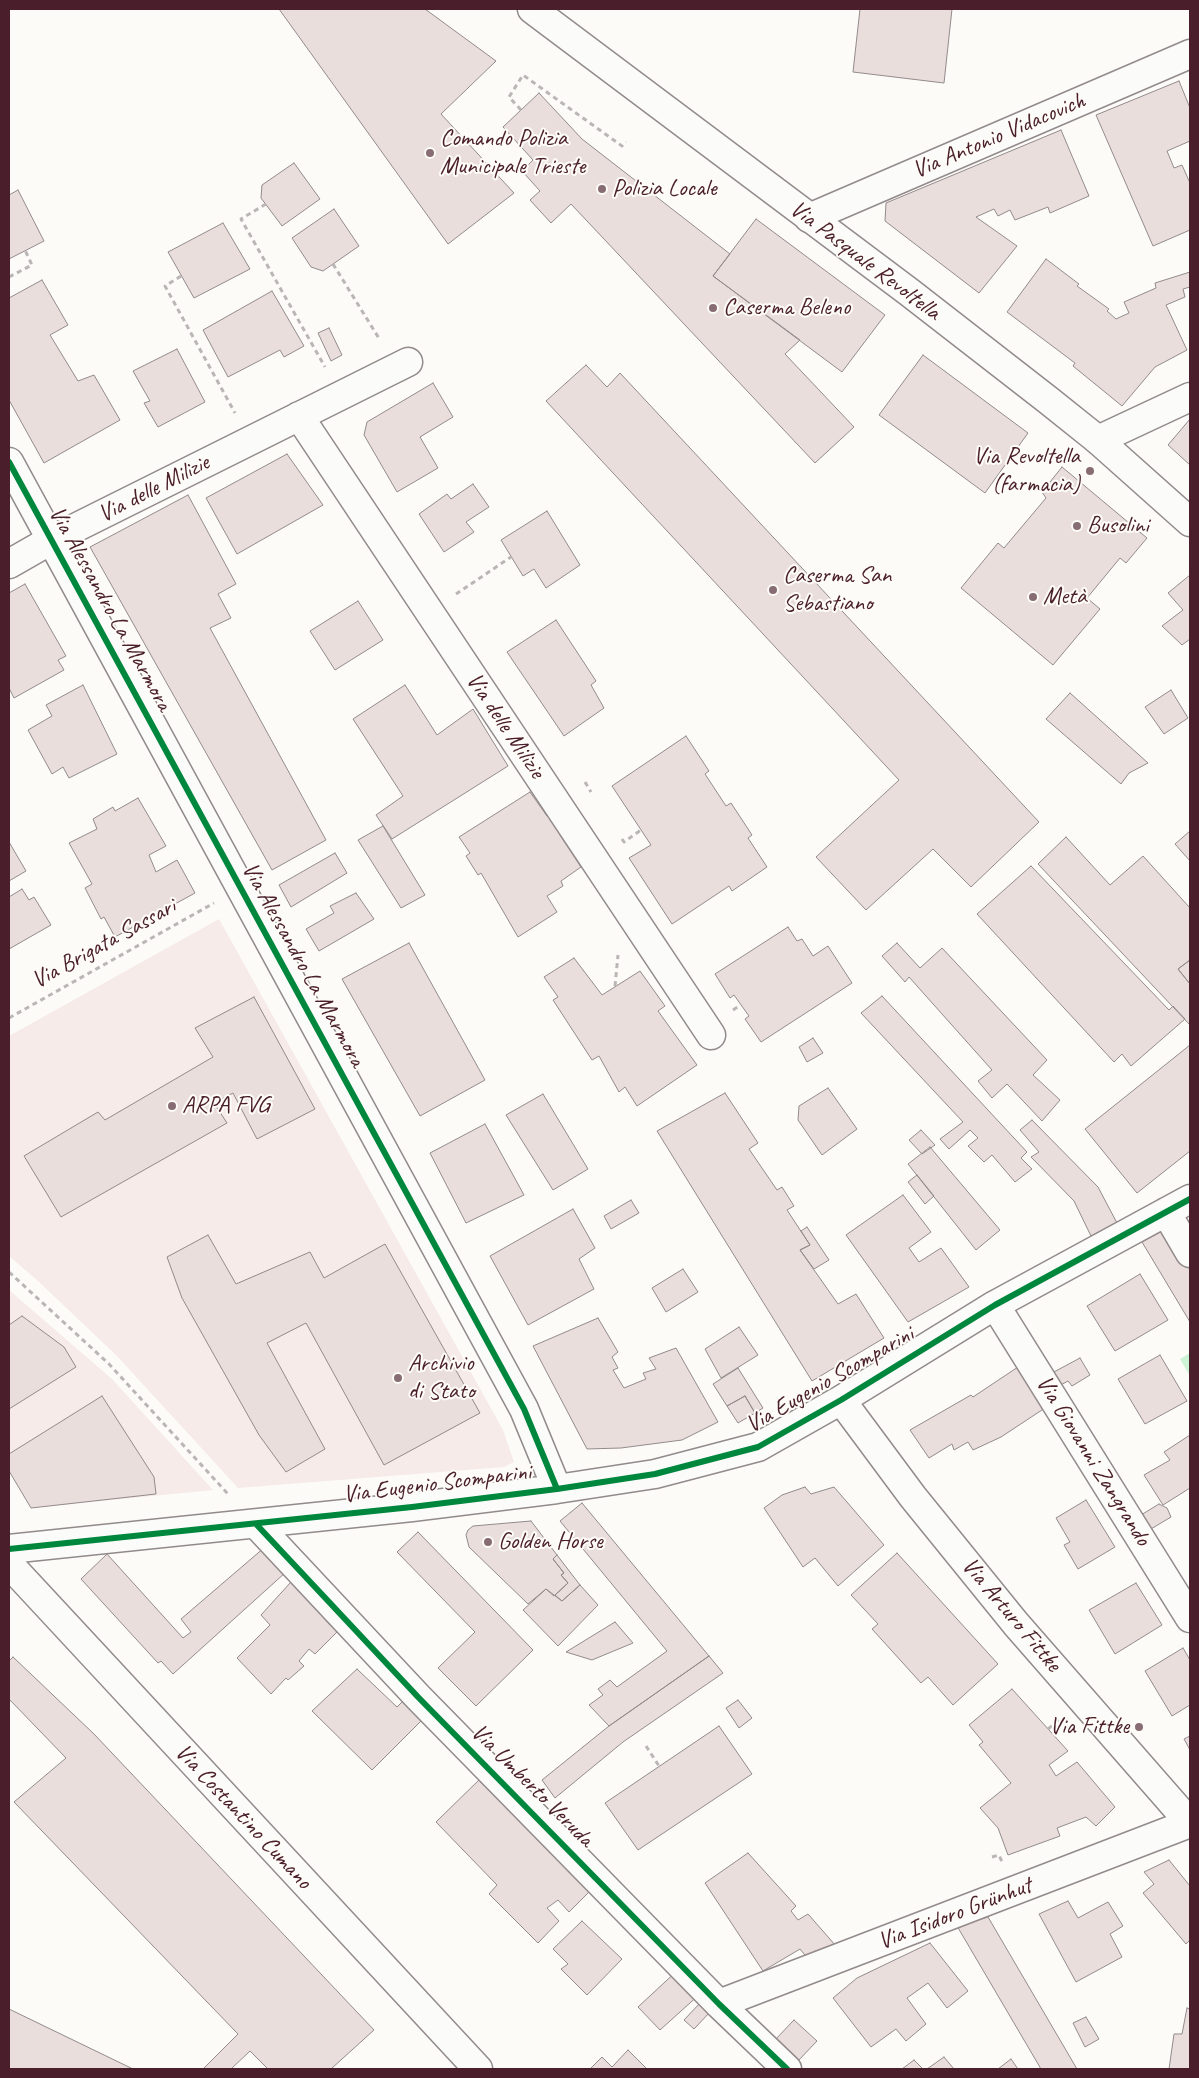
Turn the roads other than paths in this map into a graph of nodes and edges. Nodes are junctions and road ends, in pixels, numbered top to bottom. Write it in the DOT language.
graph roads {
  1 [pos="532,9"];
  2 [pos="1190,54"];
  3 [pos="809,218"];
  4 [pos="408,362"];
  5 [pos="1190,397"];
  6 [pos="300,416"];
  7 [pos="1098,440"];
  8 [pos="9,462"];
  9 [pos="1190,522"];
  10 [pos="51,540"];
  11 [pos="9,564"];
  12 [pos="711,1036"];
  13 [pos="1190,1199"];
  14 [pos="1166,1212"];
  15 [pos="1190,1254"];
  16 [pos="995,1305"];
  17 [pos="841,1400"];
  18 [pos="557,1489"];
  19 [pos="256,1524"];
  20 [pos="9,1549"];
  21 [pos="9,1564"];
  22 [pos="1190,1618"];
  23 [pos="1190,1823"];
  24 [pos="719,2004"];
  25 [pos="478,2069"];
  26 [pos="787,2069"];
  1 -- 3 [label="street, Via Pasquale Revoltella"];
  2 -- 3 [label="street, Via Antonio Vidacovich"];
  3 -- 7 [label="street, Via Pasquale Revoltella"];
  4 -- 6 [label="street, Via delle Milizie"];
  5 -- 7 [label="street"];
  6 -- 10 [label="street, Via delle Milizie"];
  6 -- 12 [label="street, Via delle Milizie"];
  7 -- 9 [label="street, Via Pasquale Revoltella"];
  8 -- 10 [label="street, Via Alessandro La Marmora"];
  10 -- 11 [label="street, Via delle Milizie"];
  10 -- 18 [label="street, Via Alessandro La Marmora"];
  13 -- 14 [label="street, Via Eugenio Scomparini"];
  14 -- 15 [label="street"];
  14 -- 16 [label="street, Via Eugenio Scomparini"];
  16 -- 17 [label="street, Via Eugenio Scomparini"];
  16 -- 22 [label="street, Via Giovanni Zangrando"];
  17 -- 18 [label="street, Via Eugenio Scomparini"];
  17 -- 23 [label="street, Via Arturo Fittke"];
  18 -- 19 [label="street, Via Eugenio Scomparini"];
  19 -- 20 [label="street, Via Eugenio Scomparini"];
  19 -- 24 [label="street, Via Umberto Veruda"];
  21 -- 25 [label="street, Via Costantino Cumano"];
  23 -- 24 [label="street, Via Isidoro Grünhut"];
  24 -- 26 [label="street, Via Umberto Veruda"];
}
